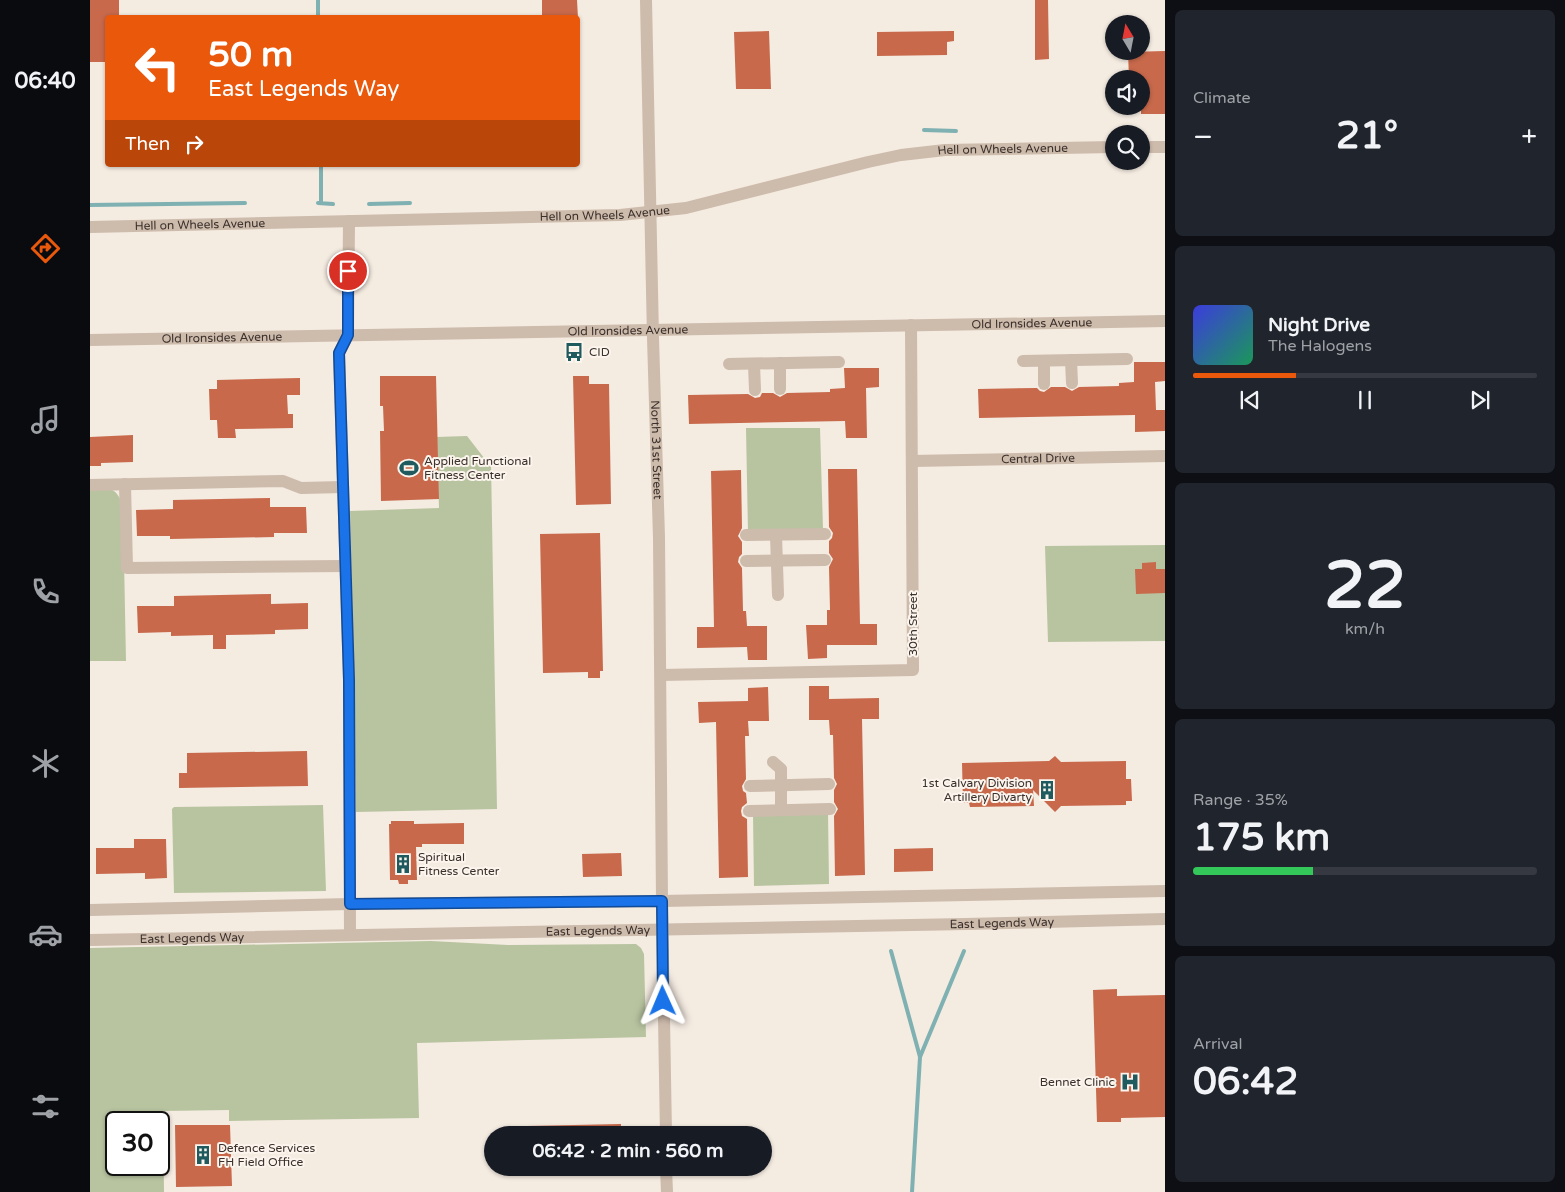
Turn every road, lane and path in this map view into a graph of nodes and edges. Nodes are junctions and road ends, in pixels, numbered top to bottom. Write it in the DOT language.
graph roads {
  1 [pos="646,0"];
  2 [pos="1165,146"];
  3 [pos="1105,147"];
  4 [pos="1150,147"];
  5 [pos="650,212"];
  6 [pos="349,221"];
  7 [pos="90,227"];
  8 [pos="1165,321"];
  9 [pos="911,325"];
  10 [pos="652,330"];
  11 [pos="348,335"];
  12 [pos="90,340"];
  13 [pos="1126,359"];
  14 [pos="1071,360"];
  15 [pos="1023,361"];
  16 [pos="1044,361"];
  17 [pos="839,362"];
  18 [pos="729,364"];
  19 [pos="754,364"];
  20 [pos="780,364"];
  21 [pos="1072,383"];
  22 [pos="1044,384"];
  23 [pos="755,390"];
  24 [pos="780,390"];
  25 [pos="1165,456"];
  26 [pos="912,461"];
  27 [pos="125,484"];
  28 [pos="90,485"];
  29 [pos="343,487"];
  30 [pos="825,534"];
  31 [pos="776,535"];
  32 [pos="746,536"];
  33 [pos="777,560"];
  34 [pos="825,560"];
  35 [pos="746,561"];
  36 [pos="345,566"];
  37 [pos="778,595"];
  38 [pos="661,675"];
  39 [pos="774,762"];
  40 [pos="829,784"];
  41 [pos="781,785"];
  42 [pos="750,786"];
  43 [pos="830,809"];
  44 [pos="781,810"];
  45 [pos="749,811"];
  46 [pos="1165,891"];
  47 [pos="662,901"];
  48 [pos="350,904"];
  49 [pos="90,910"];
  50 [pos="1165,919"];
  51 [pos="662,929"];
  52 [pos="350,934"];
  53 [pos="90,940"];
  54 [pos="666,1126"];
  55 [pos="666,1176"];
  56 [pos="666,1192"];
  1 -- 5 [label="street, North 31st Street"];
  2 -- 4 [label="street"];
  3 -- 5 [label="street, Hell on Wheels Avenue"];
  5 -- 6 [label="street, Hell on Wheels Avenue"];
  5 -- 10 [label="street, North 31st Street"];
  6 -- 7 [label="street, Hell on Wheels Avenue"];
  6 -- 11 [label="street"];
  8 -- 9 [label="street, Old Ironsides Avenue"];
  9 -- 10 [label="street, Old Ironsides Avenue"];
  9 -- 26 [label="street, 30th Street"];
  10 -- 11 [label="street, Old Ironsides Avenue"];
  10 -- 38 [label="street, North 31st Street"];
  11 -- 12 [label="street, Old Ironsides Avenue"];
  11 -- 29 [label="street"];
  13 -- 14 [label="street"];
  14 -- 16 [label="street"];
  14 -- 21 [label="street"];
  15 -- 16 [label="street"];
  16 -- 22 [label="street"];
  17 -- 20 [label="street"];
  18 -- 19 [label="street"];
  19 -- 20 [label="street"];
  19 -- 23 [label="street"];
  20 -- 24 [label="street"];
  25 -- 26 [label="street, Central Drive"];
  26 -- 38 [label="street, 30th Street"];
  27 -- 28 [label="street"];
  27 -- 29 [label="street"];
  27 -- 36 [label="street"];
  29 -- 36 [label="street"];
  30 -- 31 [label="street"];
  31 -- 32 [label="street"];
  31 -- 33 [label="street"];
  33 -- 34 [label="street"];
  33 -- 35 [label="street"];
  33 -- 37 [label="street"];
  36 -- 48 [label="street"];
  38 -- 47 [label="street, North 31st Street"];
  39 -- 41 [label="street"];
  40 -- 41 [label="street"];
  41 -- 42 [label="street"];
  41 -- 44 [label="street"];
  43 -- 44 [label="street"];
  44 -- 45 [label="street"];
  46 -- 47 [label="street"];
  47 -- 48 [label="street"];
  47 -- 51 [label="street, North 31st Street"];
  48 -- 49 [label="street"];
  48 -- 52 [label="street"];
  50 -- 51 [label="street, East Legends Way"];
  51 -- 52 [label="street, East Legends Way"];
  51 -- 54 [label="street, North 31st Street"];
  52 -- 53 [label="street, East Legends Way"];
  55 -- 56 [label="street"];
}
